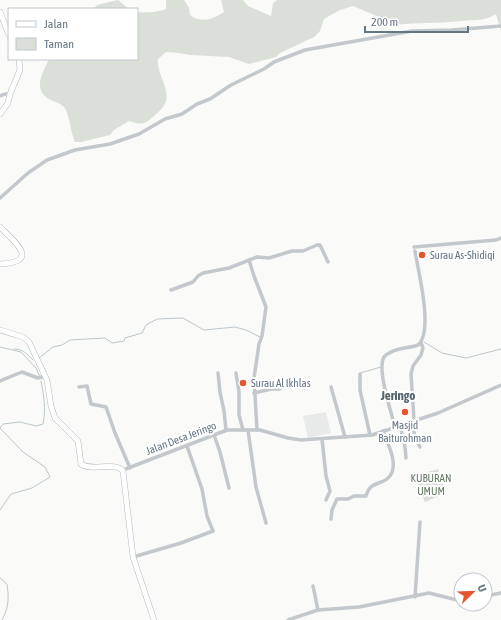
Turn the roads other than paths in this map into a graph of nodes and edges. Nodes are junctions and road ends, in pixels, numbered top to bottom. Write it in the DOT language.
graph roads {
  1 [pos="0,12"];
  2 [pos="501,26"];
  3 [pos="8,32"];
  4 [pos="19,60"];
  5 [pos="10,94"];
  6 [pos="0,96"];
  7 [pos="0,114"];
  8 [pos="0,198"];
  9 [pos="0,227"];
  10 [pos="501,238"];
  11 [pos="249,260"];
  12 [pos="328,262"];
  13 [pos="0,264"];
  14 [pos="171,290"];
  15 [pos="0,330"];
  16 [pos="421,343"];
  17 [pos="218,373"];
  18 [pos="236,373"];
  19 [pos="360,374"];
  20 [pos="45,376"];
  21 [pos="0,381"];
  22 [pos="501,385"];
  23 [pos="79,387"];
  24 [pos="331,388"];
  25 [pos="280,390"];
  26 [pos="254,393"];
  27 [pos="413,421"];
  28 [pos="398,426"];
  29 [pos="226,430"];
  30 [pos="243,430"];
  31 [pos="248,430"];
  32 [pos="257,430"];
  33 [pos="383,431"];
  34 [pos="214,435"];
  35 [pos="370,435"];
  36 [pos="345,437"];
  37 [pos="322,439"];
  38 [pos="187,446"];
  39 [pos="420,447"];
  40 [pos="406,458"];
  41 [pos="130,468"];
  42 [pos="123,470"];
  43 [pos="229,488"];
  44 [pos="326,500"];
  45 [pos="331,519"];
  46 [pos="420,522"];
  47 [pos="266,523"];
  48 [pos="133,557"];
  49 [pos="313,586"];
  50 [pos="415,597"];
  51 [pos="453,600"];
  52 [pos="318,610"];
  53 [pos="154,620"];
  54 [pos="288,620"];
  1 -- 3 [label="street"];
  2 -- 8 [label="street"];
  4 -- 5 [label="street"];
  5 -- 6 [label="street"];
  5 -- 7 [label="street"];
  9 -- 13 [label="street"];
  10 -- 16 [label="street"];
  11 -- 12 [label="street"];
  11 -- 14 [label="street"];
  11 -- 26 [label="street"];
  15 -- 20 [label="street"];
  16 -- 27 [label="street"];
  16 -- 28 [label="street"];
  17 -- 29 [label="street"];
  18 -- 30 [label="street"];
  19 -- 35 [label="street"];
  20 -- 21 [label="street"];
  20 -- 42 [label="street"];
  22 -- 27 [label="street, Jalan Desa Jeringo"];
  23 -- 41 [label="street"];
  24 -- 36 [label="street"];
  25 -- 26 [label="street"];
  26 -- 32 [label="street"];
  27 -- 28 [label="street, Jalan Desa Jeringo"];
  27 -- 39 [label="street"];
  28 -- 33 [label="street, Jalan Desa Jeringo"];
  28 -- 40 [label="street"];
  29 -- 30 [label="street, Jalan Desa Jeringo"];
  29 -- 34 [label="street, Jalan Desa Jeringo"];
  30 -- 31 [label="street, Jalan Desa Jeringo"];
  31 -- 32 [label="street, Jalan Desa Jeringo"];
  31 -- 47 [label="street"];
  32 -- 37 [label="street, Jalan Desa Jeringo"];
  33 -- 35 [label="street, Jalan Desa Jeringo"];
  33 -- 45 [label="street"];
  34 -- 38 [label="street, Jalan Desa Jeringo"];
  34 -- 43 [label="street"];
  35 -- 36 [label="street, Jalan Desa Jeringo"];
  36 -- 37 [label="street, Jalan Desa Jeringo"];
  37 -- 44 [label="street"];
  38 -- 41 [label="street, Jalan Desa Jeringo"];
  38 -- 48 [label="street"];
  41 -- 42 [label="street, Jalan Desa Jeringo"];
  42 -- 48 [label="street"];
  46 -- 50 [label="street"];
  48 -- 53 [label="street"];
  49 -- 52 [label="street"];
  50 -- 51 [label="street"];
  50 -- 52 [label="street"];
  52 -- 54 [label="street"];
}
